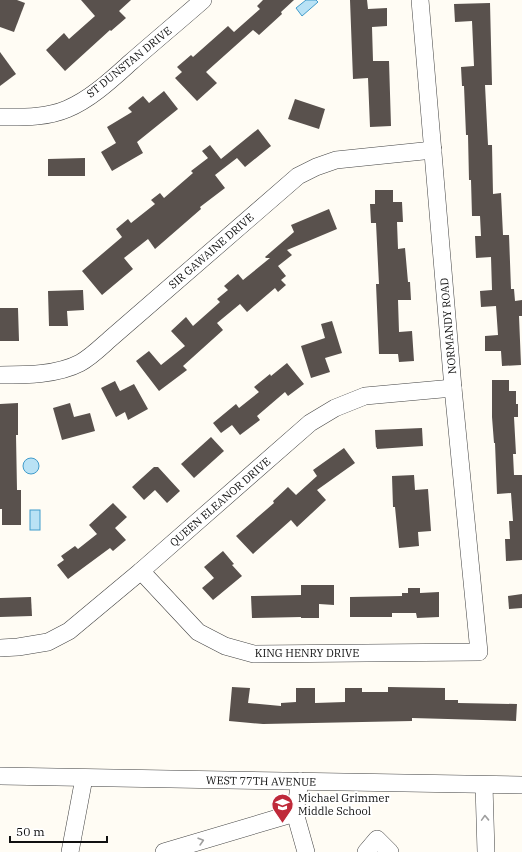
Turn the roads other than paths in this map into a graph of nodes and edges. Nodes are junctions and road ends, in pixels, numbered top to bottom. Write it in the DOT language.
graph roads {
  1 [pos="203,0"];
  2 [pos="420,0"];
  3 [pos="0,117"];
  4 [pos="433,150"];
  5 [pos="0,375"];
  6 [pos="453,388"];
  7 [pos="141,571"];
  8 [pos="0,648"];
  9 [pos="479,652"];
  10 [pos="0,776"];
  11 [pos="84,778"];
  12 [pos="300,782"];
  13 [pos="484,785"];
  14 [pos="522,785"];
  15 [pos="295,814"];
  16 [pos="310,850"];
  17 [pos="70,852"];
  18 [pos="164,852"];
  19 [pos="366,852"];
  20 [pos="390,852"];
  21 [pos="486,852"];
  1 -- 3 [label="street, ST DUNSTAN DRIVE"];
  2 -- 4 [label="street, NORMANDY ROAD"];
  4 -- 5 [label="street, SIR GAWAINE DRIVE"];
  4 -- 6 [label="street, NORMANDY ROAD"];
  6 -- 7 [label="street, QUEEN ELEANOR DRIVE"];
  6 -- 9 [label="street, NORMANDY ROAD"];
  7 -- 8 [label="street, QUEEN ELEANOR DRIVE"];
  7 -- 9 [label="street, KING HENRY DRIVE"];
  10 -- 11 [label="street, WEST 77TH AVENUE"];
  11 -- 12 [label="street, WEST 77TH AVENUE"];
  11 -- 17 [label="street"];
  12 -- 13 [label="street, WEST 77TH AVENUE"];
  12 -- 15 [label="street"];
  13 -- 14 [label="street, WEST 77TH AVENUE"];
  21 -- 13 [label="street, one-way"];
  15 -- 16 [label="street"];
  18 -- 15 [label="street, one-way"];
  19 -- 20 [label="street"];
}
